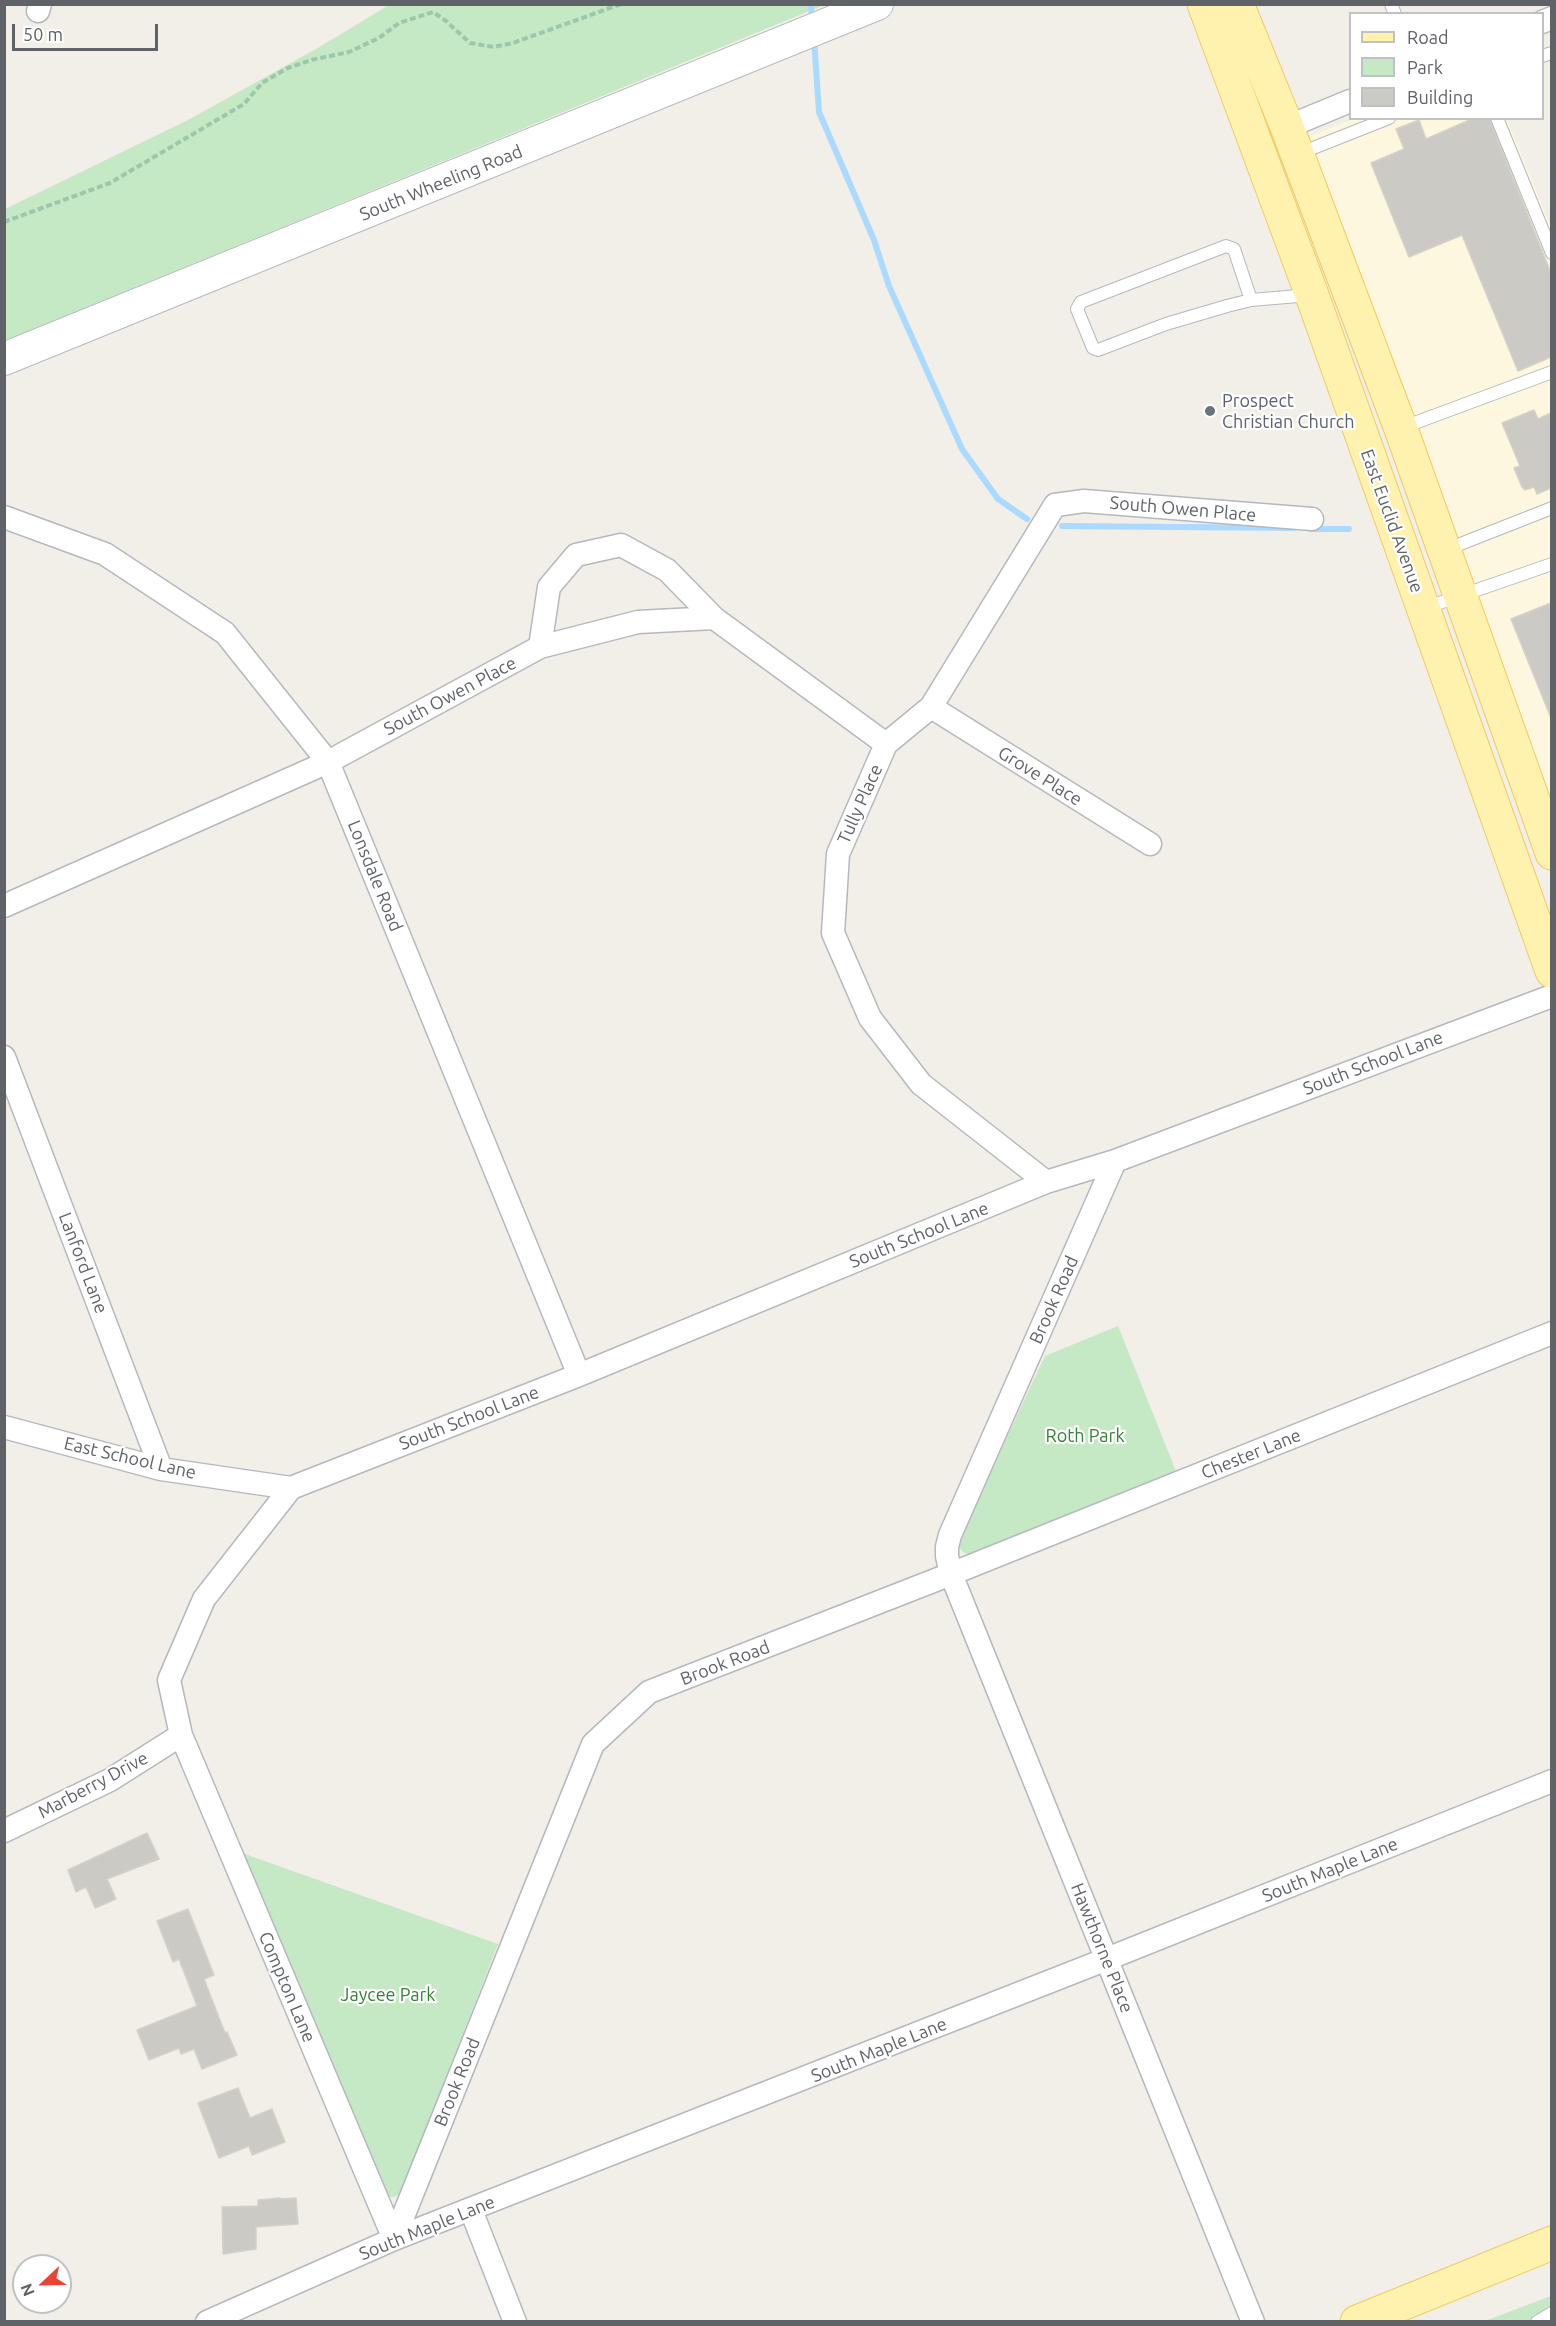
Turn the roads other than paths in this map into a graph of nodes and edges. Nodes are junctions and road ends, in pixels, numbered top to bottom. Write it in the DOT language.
graph roads {
  1 [pos="877,4"];
  2 [pos="1204,4"];
  3 [pos="1237,4"];
  4 [pos="1349,102"];
  5 [pos="1380,120"];
  6 [pos="1498,120"];
  7 [pos="1292,140"];
  8 [pos="1551,253"];
  9 [pos="1311,295"];
  10 [pos="1251,300"];
  11 [pos="4,359"];
  12 [pos="1551,372"];
  13 [pos="1401,429"];
  14 [pos="1055,505"];
  15 [pos="1551,508"];
  16 [pos="4,517"];
  17 [pos="1312,519"];
  18 [pos="1444,550"];
  19 [pos="1551,564"];
  20 [pos="1460,596"];
  21 [pos="1423,609"];
  22 [pos="714,618"];
  23 [pos="540,647"];
  24 [pos="931,707"];
  25 [pos="886,744"];
  26 [pos="328,762"];
  27 [pos="1150,844"];
  28 [pos="1537,863"];
  29 [pos="4,906"];
  30 [pos="1551,971"];
  31 [pos="1551,996"];
  32 [pos="4,1057"];
  33 [pos="1115,1161"];
  34 [pos="1046,1182"];
  35 [pos="1551,1333"];
  36 [pos="579,1375"];
  37 [pos="4,1427"];
  38 [pos="161,1469"];
  39 [pos="291,1488"];
  40 [pos="951,1574"];
  41 [pos="181,1735"];
  42 [pos="1551,1781"];
  43 [pos="4,1831"];
  44 [pos="1107,1959"];
  45 [pos="471,2210"];
  46 [pos="394,2239"];
  47 [pos="1551,2243"];
  48 [pos="1551,2313"];
  49 [pos="207,2322"];
  50 [pos="515,2322"];
  51 [pos="1253,2322"];
  52 [pos="1357,2322"];
  53 [pos="1537,2322"];
  1 -- 11 [label="street, South Wheeling Road"];
  2 -- 9 [label="main road, East Euclid Avenue"];
  3 -- 7 [label="main road, East Euclid Avenue"];
  4 -- 7 [label="street"];
  5 -- 7 [label="lane"];
  6 -- 8 [label="lane"];
  7 -- 13 [label="main road, East Euclid Avenue"];
  9 -- 10 [label="lane"];
  9 -- 21 [label="main road, East Euclid Avenue"];
  10 -- 10 [label="lane"];
  12 -- 13 [label="lane"];
  13 -- 18 [label="main road, East Euclid Avenue"];
  14 -- 17 [label="street, South Owen Place"];
  14 -- 24 [label="street, Tully Place"];
  15 -- 18 [label="lane"];
  16 -- 26 [label="street, Lonsdale Road"];
  18 -- 20 [label="main road, East Euclid Avenue"];
  19 -- 20 [label="lane"];
  20 -- 21 [label="lane"];
  20 -- 28 [label="main road, East Euclid Avenue"];
  21 -- 28 [label="main road, East Euclid Avenue"];
  22 -- 23 [label="street, South Owen Place"];
  22 -- 23 [label="street"];
  22 -- 25 [label="street"];
  23 -- 26 [label="street, South Owen Place"];
  24 -- 25 [label="street, Tully Place"];
  24 -- 27 [label="street, Grove Place"];
  25 -- 34 [label="street, Tully Place"];
  26 -- 29 [label="street, South Owen Place"];
  26 -- 36 [label="street, Lonsdale Road"];
  28 -- 30 [label="main road, East Euclid Avenue"];
  31 -- 33 [label="street, South School Lane"];
  32 -- 38 [label="street, Lanford Lane"];
  33 -- 34 [label="street, South School Lane"];
  33 -- 40 [label="street, Brook Road"];
  34 -- 36 [label="street, South School Lane"];
  35 -- 40 [label="street, Chester Lane"];
  36 -- 39 [label="street, South School Lane"];
  37 -- 38 [label="street, East School Lane"];
  38 -- 39 [label="street, East School Lane"];
  39 -- 41 [label="street"];
  40 -- 44 [label="street, Hawthorne Place"];
  40 -- 46 [label="street, Brook Road"];
  41 -- 43 [label="street, Marberry Drive"];
  41 -- 46 [label="street, Compton Lane"];
  42 -- 44 [label="street, South Maple Lane"];
  44 -- 45 [label="street, South Maple Lane"];
  44 -- 51 [label="street, Hawthorne Place"];
  45 -- 46 [label="street, South Maple Lane"];
  45 -- 50 [label="street"];
  46 -- 49 [label="street, South Maple Lane"];
  47 -- 52 [label="main road"];
  48 -- 53 [label="lane"];
}
